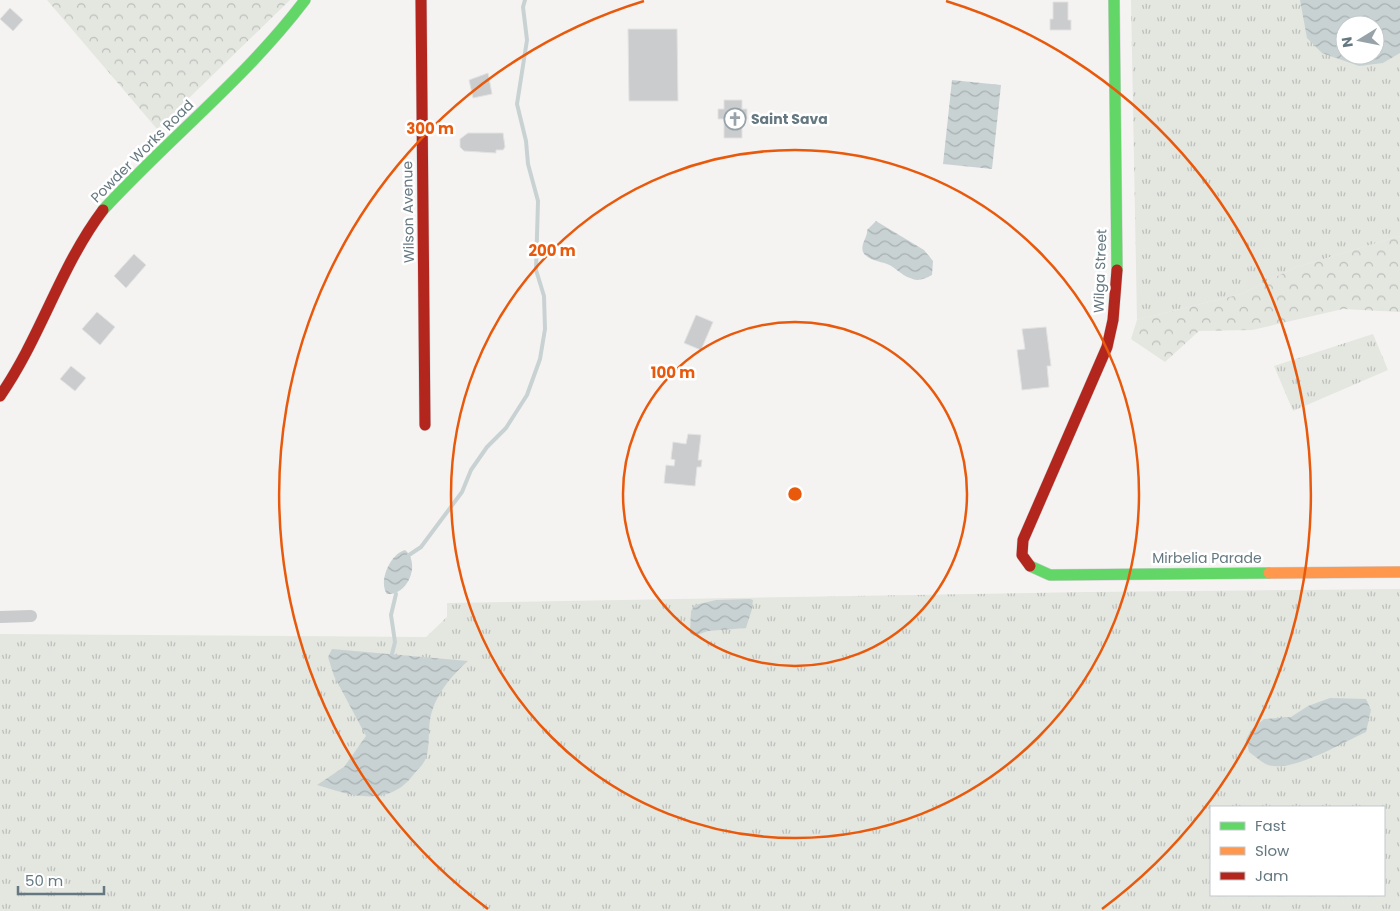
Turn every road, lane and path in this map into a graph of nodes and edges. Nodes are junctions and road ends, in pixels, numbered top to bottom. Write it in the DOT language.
graph roads {
  1 [pos="306,0"];
  2 [pos="421,0"];
  3 [pos="1114,0"];
  4 [pos="0,396"];
  5 [pos="425,424"];
  6 [pos="1022,555"];
  7 [pos="1400,572"];
  8 [pos="31,616"];
  9 [pos="0,617"];
  1 -- 4 [label="street, Powder Works Road"];
  2 -- 5 [label="street, Wilson Avenue"];
  3 -- 6 [label="street, Wilga Street"];
  6 -- 7 [label="street, Mirbelia Parade"];
  8 -- 9 [label="street"];
}
